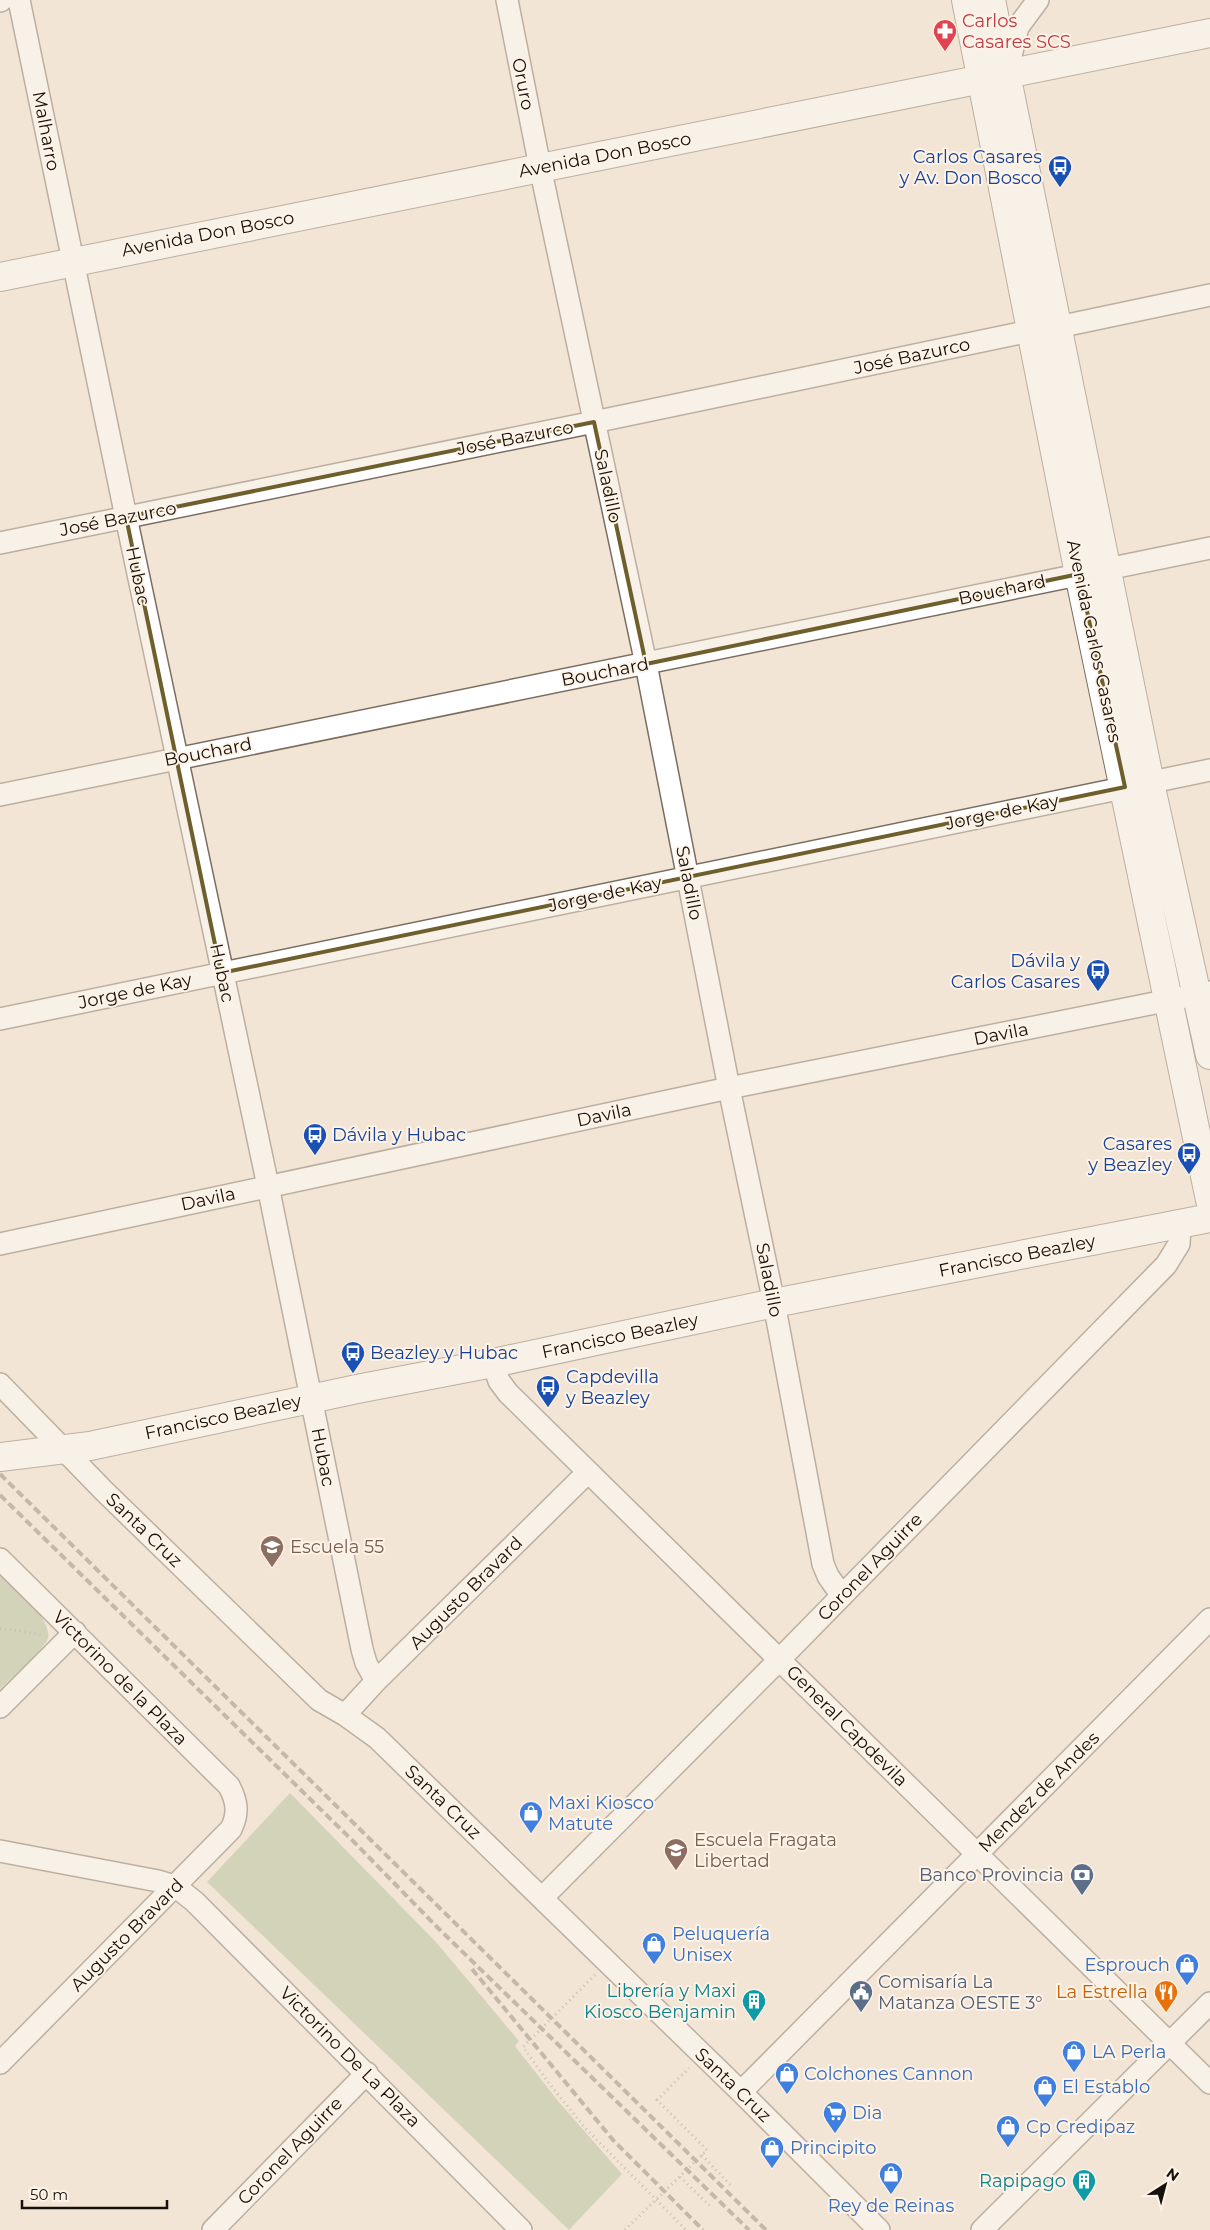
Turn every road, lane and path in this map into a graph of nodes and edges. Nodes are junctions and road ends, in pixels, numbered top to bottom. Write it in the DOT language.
graph roads {
  1 [pos="19,0"];
  2 [pos="506,0"];
  3 [pos="966,0"];
  4 [pos="991,0"];
  5 [pos="1038,0"];
  6 [pos="1210,33"];
  7 [pos="995,78"];
  8 [pos="540,167"];
  9 [pos="72,262"];
  10 [pos="0,277"];
  11 [pos="1210,295"];
  12 [pos="1058,327"];
  13 [pos="1030,331"];
  14 [pos="594,422"];
  15 [pos="126,517"];
  16 [pos="0,543"];
  17 [pos="1210,548"];
  18 [pos="1107,569"];
  19 [pos="1079,574"];
  20 [pos="646,664"];
  21 [pos="178,758"];
  22 [pos="1210,770"];
  23 [pos="1137,785"];
  24 [pos="0,795"];
  25 [pos="687,877"];
  26 [pos="221,972"];
  27 [pos="1204,994"];
  28 [pos="1168,1000"];
  29 [pos="0,1019"];
  30 [pos="1210,1054"];
  31 [pos="729,1088"];
  32 [pos="268,1186"];
  33 [pos="1210,1200"];
  34 [pos="1210,1218"];
  35 [pos="1180,1224"];
  36 [pos="0,1244"];
  37 [pos="774,1303"];
  38 [pos="492,1363"];
  39 [pos="0,1384"];
  40 [pos="311,1398"];
  41 [pos="64,1448"];
  42 [pos="0,1457"];
  43 [pos="588,1472"];
  44 [pos="0,1559"];
  45 [pos="842,1596"];
  46 [pos="1210,1619"];
  47 [pos="0,1628"];
  48 [pos="71,1636"];
  49 [pos="780,1659"];
  50 [pos="376,1681"];
  51 [pos="0,1707"];
  52 [pos="345,1715"];
  53 [pos="236,1800"];
  54 [pos="0,1851"];
  55 [pos="977,1854"];
  56 [pos="176,1886"];
  57 [pos="542,1898"];
  58 [pos="607,1963"];
  59 [pos="1210,2003"];
  60 [pos="1170,2043"];
  61 [pos="702,2055"];
  62 [pos="0,2063"];
  63 [pos="366,2073"];
  64 [pos="1210,2083"];
  65 [pos="741,2092"];
  66 [pos="702,2155"];
  67 [pos="680,2176"];
  68 [pos="732,2187"];
  69 [pos="656,2200"];
  70 [pos="712,2207"];
  71 [pos="213,2230"];
  72 [pos="521,2230"];
  73 [pos="625,2230"];
  74 [pos="686,2230"];
  75 [pos="879,2230"];
  76 [pos="982,2230"];
  1 -- 9 [label="street, Malharro"];
  2 -- 8 [label="street, Oruro"];
  3 -- 7 [label="main road"];
  4 -- 7 [label="main road"];
  5 -- 7 [label="street"];
  6 -- 7 [label="main road, Avenida Don Bosco"];
  7 -- 8 [label="main road, Avenida Don Bosco"];
  7 -- 12 [label="main road, Avenida Carlos Casares"];
  7 -- 13 [label="main road, Avenida Carlos Casares"];
  8 -- 9 [label="main road, Avenida Don Bosco"];
  8 -- 14 [label="street, Saladillo"];
  9 -- 10 [label="main road, Avenida Don Bosco"];
  9 -- 15 [label="street, Hubac"];
  11 -- 12 [label="street"];
  12 -- 18 [label="main road, Avenida Carlos Casares"];
  13 -- 14 [label="street, José Bazurco"];
  13 -- 19 [label="main road, Avenida Carlos Casares"];
  14 -- 15 [label="street, José Bazurco"];
  14 -- 20 [label="street, Saladillo"];
  15 -- 16 [label="street, José Bazurco"];
  15 -- 21 [label="street, Hubac"];
  17 -- 18 [label="street, Bouchard"];
  18 -- 19 [label="street, Bouchard"];
  18 -- 23 [label="main road, Avenida Carlos Casares"];
  19 -- 20 [label="street, Bouchard"];
  19 -- 23 [label="main road, Avenida Carlos Casares"];
  20 -- 21 [label="street, Bouchard"];
  20 -- 25 [label="street, Saladillo"];
  21 -- 24 [label="street, Bouchard"];
  21 -- 26 [label="street, Hubac"];
  22 -- 23 [label="street, Jorge de Kay"];
  23 -- 25 [label="street, Jorge de Kay"];
  23 -- 27 [label="main road, Avenida Carlos Casares"];
  23 -- 28 [label="main road, Avenida Carlos Casares"];
  25 -- 26 [label="street, Jorge de Kay"];
  25 -- 31 [label="street, Saladillo"];
  26 -- 29 [label="street, Jorge de Kay"];
  26 -- 32 [label="street, Hubac"];
  27 -- 28 [label="street, Davila"];
  27 -- 30 [label="main road, Avenida Carlos Casares"];
  28 -- 31 [label="street, Davila"];
  28 -- 33 [label="main road, Avenida Carlos Casares"];
  31 -- 32 [label="street, Davila"];
  31 -- 37 [label="street, Saladillo"];
  32 -- 36 [label="street, Davila"];
  32 -- 40 [label="street, Hubac"];
  34 -- 35 [label="main road, Francisco Beazley"];
  35 -- 37 [label="main road, Francisco Beazley"];
  35 -- 45 [label="street, Coronel Aguirre"];
  37 -- 38 [label="main road, Francisco Beazley"];
  37 -- 45 [label="street, Saladillo"];
  38 -- 40 [label="main road, Francisco Beazley"];
  38 -- 43 [label="street, General Capdevila"];
  39 -- 41 [label="street, Santa Cruz"];
  40 -- 41 [label="main road, Francisco Beazley"];
  40 -- 50 [label="street, Hubac"];
  41 -- 42 [label="main road, Francisco Beazley"];
  41 -- 52 [label="street, Santa Cruz"];
  43 -- 49 [label="street, General Capdevila"];
  43 -- 50 [label="street, Augusto Bravard"];
  44 -- 48 [label="street, Victorino de la Plaza"];
  45 -- 49 [label="street, Coronel Aguirre"];
  46 -- 55 [label="street, Mendez de Andes"];
  47 -- 48 [label="path"];
  48 -- 51 [label="street"];
  48 -- 53 [label="street, Victorino de la Plaza"];
  49 -- 55 [label="street, General Capdevila"];
  49 -- 57 [label="street, Coronel Aguirre"];
  50 -- 52 [label="street, Augusto Bravard"];
  52 -- 57 [label="street, Santa Cruz"];
  53 -- 56 [label="street, Augusto Bravard"];
  54 -- 56 [label="street"];
  55 -- 60 [label="street, General Capdevila"];
  55 -- 65 [label="street, Mendez de Andes"];
  56 -- 62 [label="street, Augusto Bravard"];
  56 -- 63 [label="street, Victorino De La Plaza"];
  57 -- 58 [label="street, Santa Cruz"];
  58 -- 61 [label="street, Santa Cruz"];
  58 -- 69 [label="path"];
  59 -- 60 [label="street"];
  60 -- 64 [label="street, General Capdevila"];
  60 -- 76 [label="street"];
  61 -- 65 [label="street, Santa Cruz"];
  61 -- 66 [label="path"];
  63 -- 71 [label="street, Coronel Aguirre"];
  63 -- 72 [label="street, Victorino De La Plaza"];
  65 -- 75 [label="street, Santa Cruz"];
  66 -- 67 [label="path"];
  66 -- 68 [label="path"];
  67 -- 69 [label="path"];
  67 -- 70 [label="path"];
  69 -- 73 [label="path"];
  69 -- 74 [label="path"];
}
